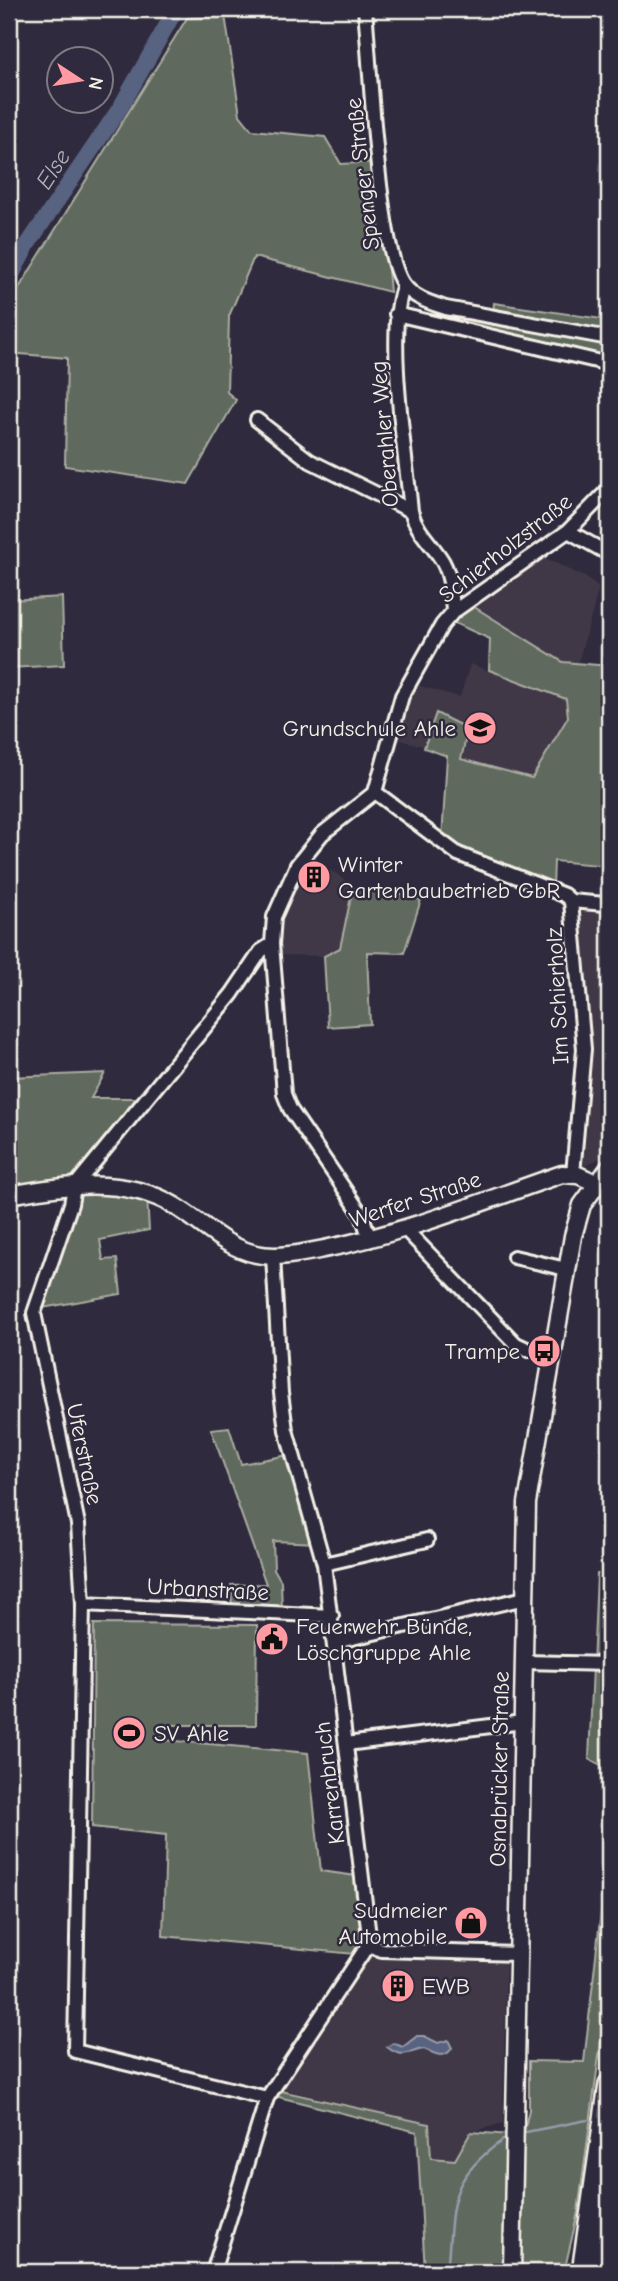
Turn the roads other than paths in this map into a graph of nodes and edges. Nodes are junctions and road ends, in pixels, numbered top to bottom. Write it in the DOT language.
graph roads {
  1 [pos="365,9"];
  2 [pos="404,285"];
  3 [pos="396,314"];
  4 [pos="609,338"];
  5 [pos="609,364"];
  6 [pos="257,420"];
  7 [pos="609,489"];
  8 [pos="411,511"];
  9 [pos="568,531"];
  10 [pos="609,554"];
  11 [pos="453,612"];
  12 [pos="375,792"];
  13 [pos="571,901"];
  14 [pos="605,904"];
  15 [pos="272,944"];
  16 [pos="609,1168"];
  17 [pos="573,1174"];
  18 [pos="596,1183"];
  19 [pos="74,1186"];
  20 [pos="9,1195"];
  21 [pos="406,1230"];
  22 [pos="370,1240"];
  23 [pos="273,1256"];
  24 [pos="514,1257"];
  25 [pos="566,1269"];
  26 [pos="529,1350"];
  27 [pos="427,1540"];
  28 [pos="324,1564"];
  29 [pos="525,1598"];
  30 [pos="83,1604"];
  31 [pos="332,1616"];
  32 [pos="335,1642"];
  33 [pos="524,1662"];
  34 [pos="609,1664"];
  35 [pos="523,1722"];
  36 [pos="346,1744"];
  37 [pos="368,1945"];
  38 [pos="518,1954"];
  39 [pos="609,2084"];
  40 [pos="267,2098"];
  41 [pos="609,2195"];
  42 [pos="213,2272"];
  43 [pos="512,2272"];
  44 [pos="582,2272"];
  45 [pos="598,2272"];
  1 -- 2 [label="street, Spenger Straße"];
  2 -- 3 [label="street, Oberahler Weg"];
  2 -- 4 [label="street"];
  3 -- 5 [label="street"];
  3 -- 8 [label="street, Oberahler Weg"];
  6 -- 8 [label="street"];
  7 -- 9 [label="street, Schierholzstraße"];
  8 -- 11 [label="street, Oberahler Weg"];
  9 -- 10 [label="street"];
  9 -- 11 [label="street, Schierholzstraße"];
  11 -- 12 [label="street, Schierholzstraße"];
  12 -- 13 [label="street, Im Schierholz"];
  12 -- 15 [label="street"];
  13 -- 14 [label="street, Im Schierholz"];
  13 -- 17 [label="street, Im Schierholz"];
  15 -- 19 [label="street, Uferstraße"];
  15 -- 22 [label="street"];
  16 -- 18 [label="main road, Osnabrücker Straße"];
  17 -- 18 [label="main road"];
  17 -- 21 [label="main road, Werfer Straße"];
  18 -- 25 [label="main road, Osnabrücker Straße"];
  19 -- 20 [label="main road, Werfer Straße"];
  19 -- 23 [label="main road, Werfer Straße"];
  19 -- 30 [label="street, Uferstraße"];
  21 -- 22 [label="main road, Werfer Straße"];
  21 -- 26 [label="street"];
  22 -- 23 [label="main road, Werfer Straße"];
  23 -- 28 [label="street, Karrenbruch"];
  24 -- 25 [label="street"];
  25 -- 29 [label="main road, Osnabrücker Straße"];
  27 -- 28 [label="street"];
  28 -- 31 [label="street, Karrenbruch"];
  29 -- 32 [label="street"];
  29 -- 33 [label="main road, Osnabrücker Straße"];
  30 -- 31 [label="street, Urbanstraße"];
  30 -- 40 [label="street, Uferstraße"];
  31 -- 32 [label="street, Karrenbruch"];
  32 -- 36 [label="street, Karrenbruch"];
  33 -- 34 [label="street"];
  33 -- 35 [label="main road, Osnabrücker Straße"];
  35 -- 36 [label="street"];
  35 -- 38 [label="main road, Osnabrücker Straße"];
  36 -- 37 [label="street, Karrenbruch"];
  37 -- 38 [label="street"];
  37 -- 40 [label="street"];
  38 -- 43 [label="main road, Osnabrücker Straße"];
  39 -- 44 [label="highway"];
  40 -- 42 [label="street"];
  41 -- 45 [label="highway"];
}
